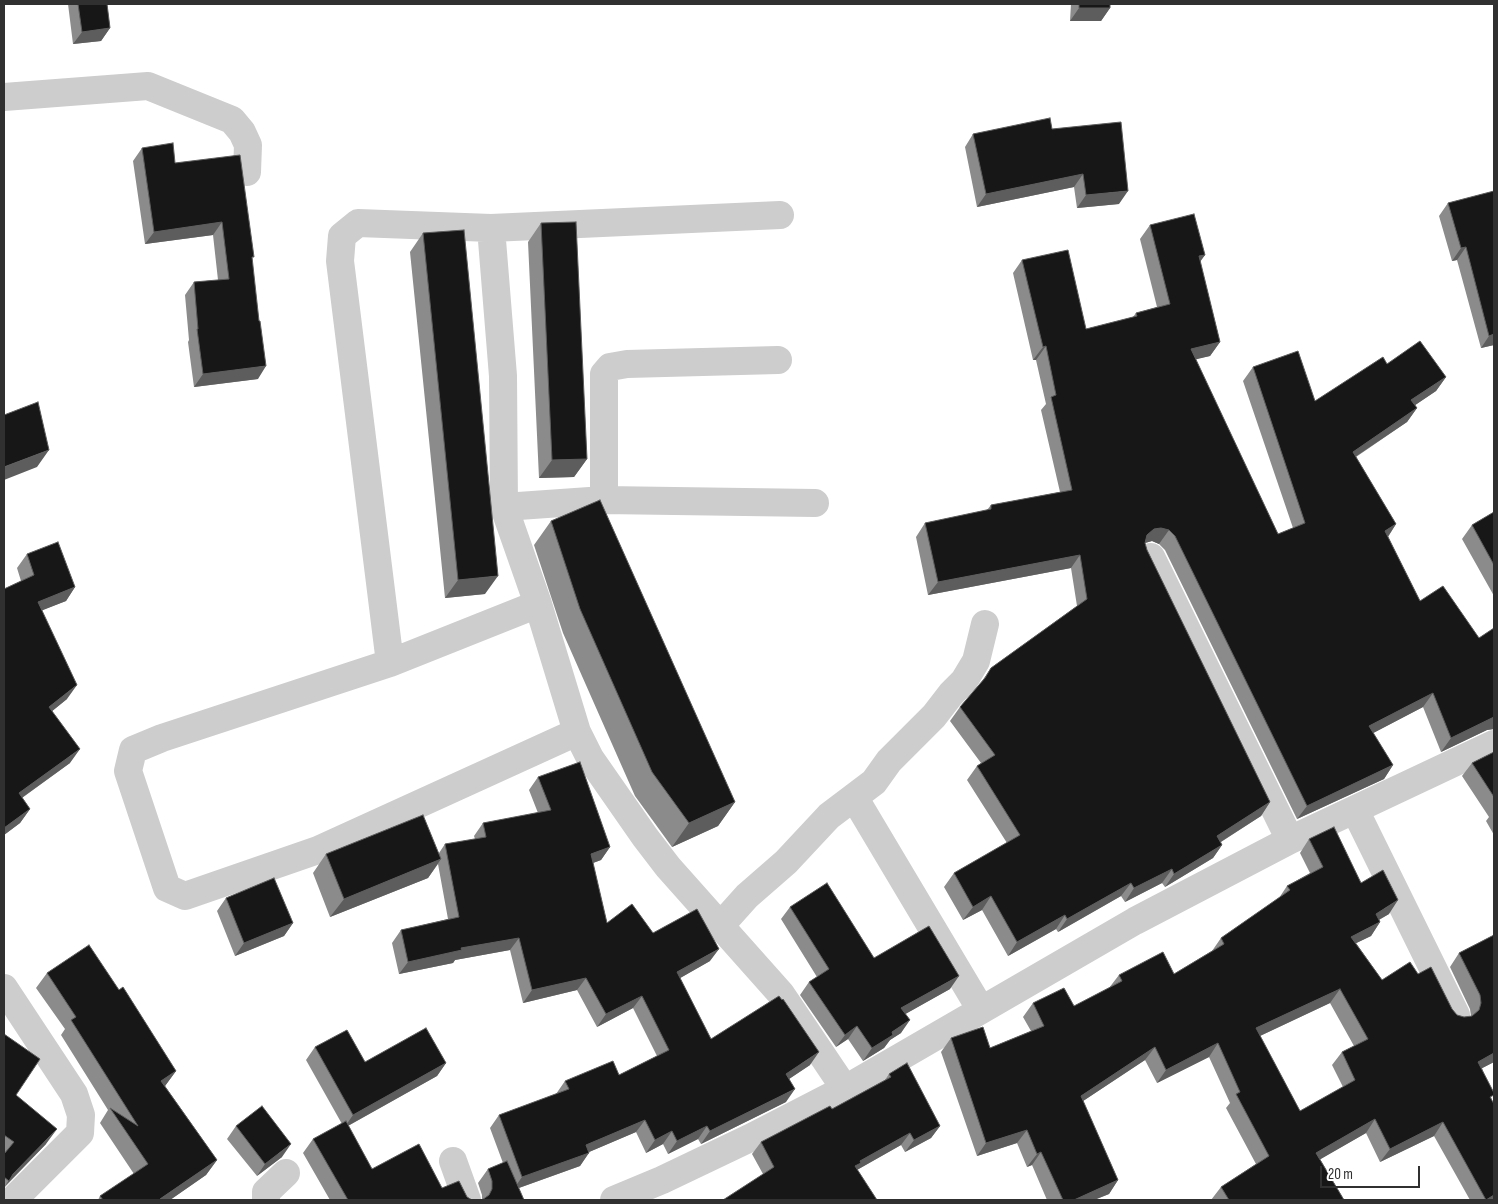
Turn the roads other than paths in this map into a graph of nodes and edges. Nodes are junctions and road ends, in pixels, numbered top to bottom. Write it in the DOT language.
graph roads {
  1 [pos="4,96"];
  2 [pos="247,172"];
  3 [pos="780,215"];
  4 [pos="491,228"];
  5 [pos="778,360"];
  6 [pos="604,500"];
  7 [pos="816,503"];
  8 [pos="504,507"];
  9 [pos="1151,557"];
  10 [pos="538,604"];
  11 [pos="985,624"];
  12 [pos="390,663"];
  13 [pos="577,732"];
  14 [pos="1494,744"];
  15 [pos="854,797"];
  16 [pos="1355,810"];
  17 [pos="1290,840"];
  18 [pos="721,925"];
  19 [pos="4,988"];
  20 [pos="981,1010"];
  21 [pos="1456,1015"];
  22 [pos="844,1089"];
  23 [pos="453,1161"];
  24 [pos="286,1173"];
  25 [pos="14,1200"];
  26 [pos="266,1200"];
  27 [pos="467,1200"];
  28 [pos="614,1200"];
  1 -- 2 [label="street"];
  3 -- 4 [label="street"];
  4 -- 8 [label="street"];
  4 -- 12 [label="street"];
  5 -- 6 [label="street"];
  6 -- 7 [label="street"];
  6 -- 8 [label="street"];
  8 -- 10 [label="street"];
  9 -- 17 [label="street"];
  10 -- 12 [label="street"];
  10 -- 13 [label="street"];
  11 -- 15 [label="street"];
  12 -- 13 [label="street"];
  13 -- 18 [label="street"];
  14 -- 16 [label="street"];
  15 -- 18 [label="street"];
  15 -- 20 [label="street"];
  16 -- 17 [label="street"];
  16 -- 21 [label="street"];
  17 -- 20 [label="street"];
  18 -- 22 [label="street"];
  19 -- 25 [label="street"];
  20 -- 22 [label="street"];
  22 -- 28 [label="street"];
  23 -- 27 [label="street"];
  24 -- 26 [label="street"];
}
